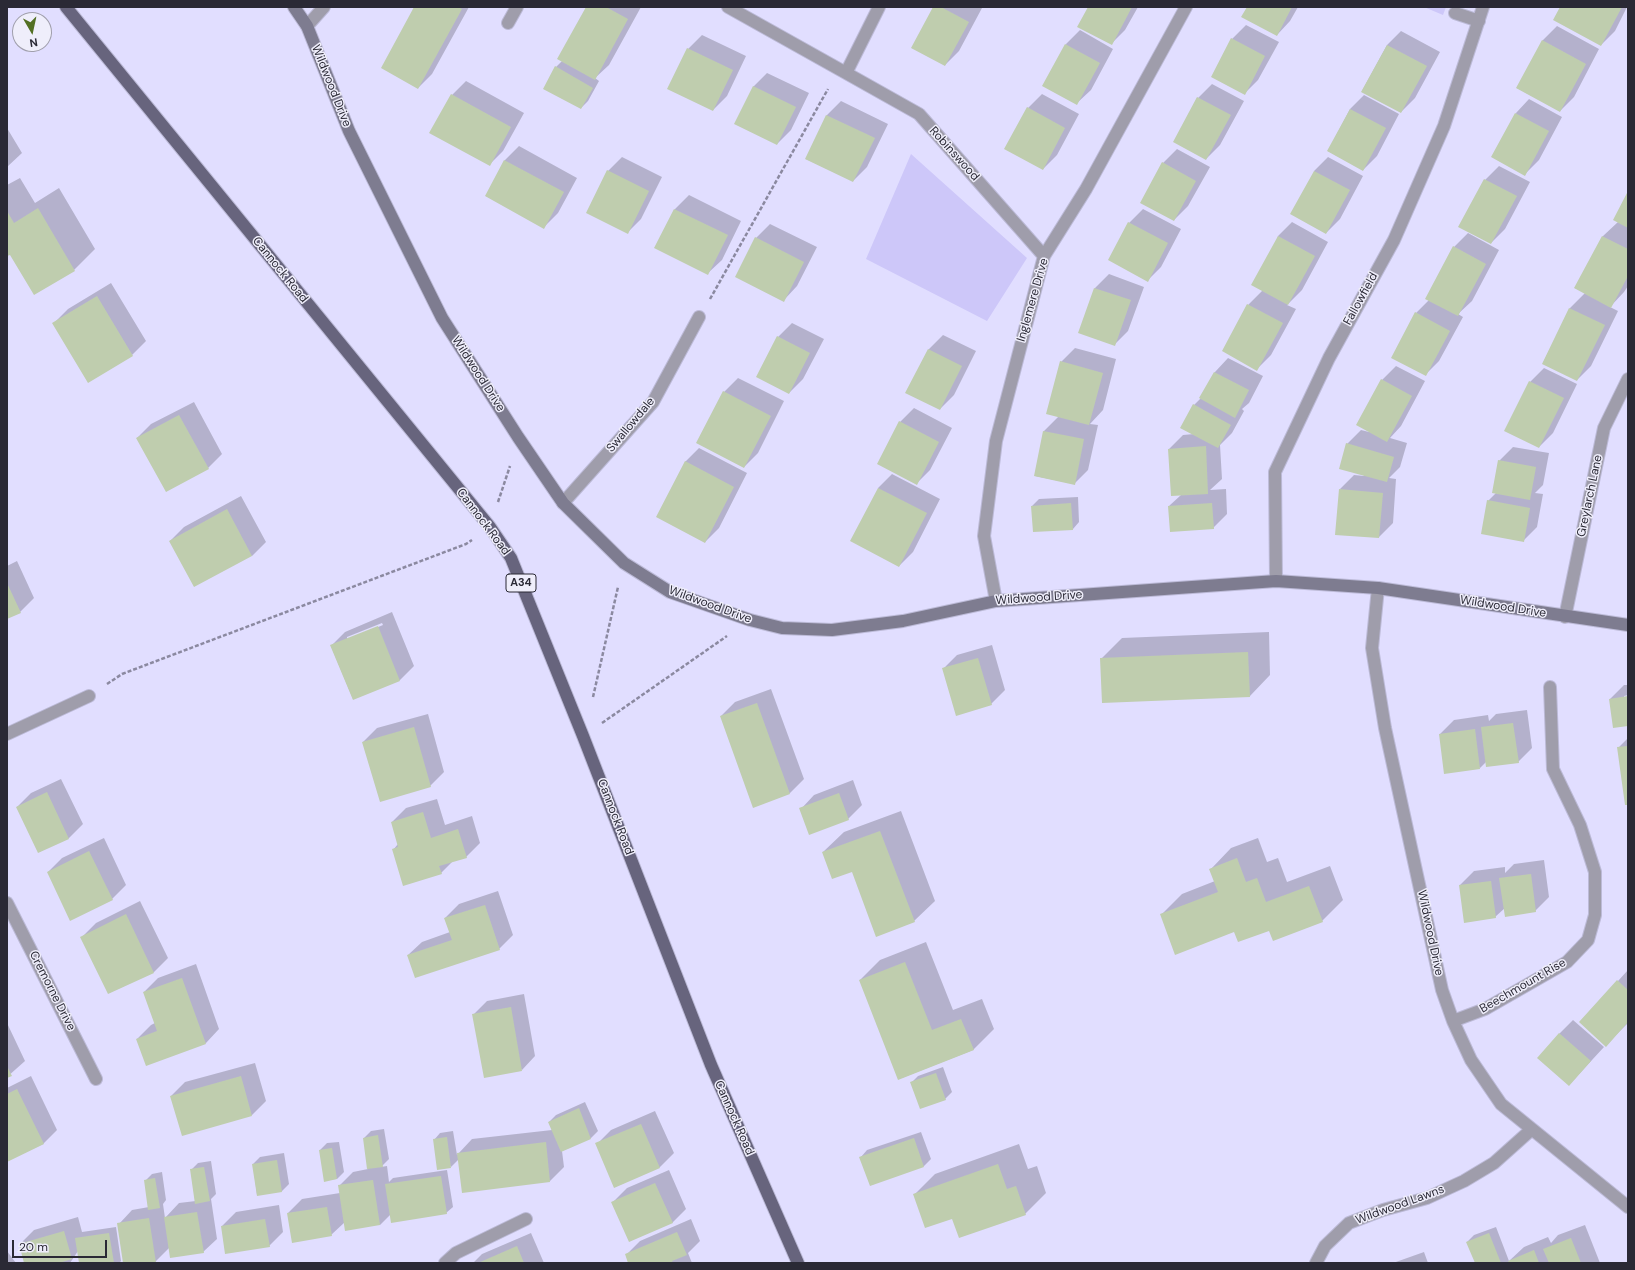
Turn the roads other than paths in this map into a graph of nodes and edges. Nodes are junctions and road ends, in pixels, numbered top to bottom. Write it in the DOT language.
graph roads {
  1 [pos="66,7"];
  2 [pos="294,7"];
  3 [pos="324,7"];
  4 [pos="517,7"];
  5 [pos="728,7"];
  6 [pos="879,7"];
  7 [pos="1186,7"];
  8 [pos="1483,7"];
  9 [pos="1455,13"];
  10 [pos="1479,21"];
  11 [pos="508,23"];
  12 [pos="307,26"];
  13 [pos="843,71"];
  14 [pos="1044,256"];
  15 [pos="700,316"];
  16 [pos="1628,379"];
  17 [pos="563,503"];
  18 [pos="1276,581"];
  19 [pos="1378,588"];
  20 [pos="996,601"];
  21 [pos="1565,617"];
  22 [pos="1628,625"];
  23 [pos="1550,687"];
  24 [pos="89,696"];
  25 [pos="7,734"];
  26 [pos="7,903"];
  27 [pos="1453,1022"];
  28 [pos="96,1079"];
  29 [pos="1532,1130"];
  30 [pos="1628,1207"];
  31 [pos="526,1219"];
  32 [pos="445,1263"];
  33 [pos="798,1263"];
  34 [pos="1316,1263"];
  1 -- 33 [label="main road, Cannock Road / A34"];
  2 -- 12 [label="street, Wildwood Drive"];
  3 -- 12 [label="street"];
  4 -- 11 [label="street"];
  5 -- 13 [label="street, Robinswood"];
  6 -- 13 [label="street"];
  7 -- 14 [label="street, Inglemere Drive"];
  8 -- 10 [label="street, Fallowfield"];
  9 -- 10 [label="street"];
  10 -- 18 [label="street, Fallowfield"];
  12 -- 17 [label="street, Wildwood Drive"];
  13 -- 14 [label="street, Robinswood"];
  14 -- 20 [label="street, Inglemere Drive"];
  15 -- 17 [label="street, Swallowdale"];
  16 -- 21 [label="street, Greylarch Lane"];
  17 -- 20 [label="street, Wildwood Drive"];
  18 -- 19 [label="street, Wildwood Drive"];
  18 -- 20 [label="street, Wildwood Drive"];
  19 -- 21 [label="street, Wildwood Drive"];
  19 -- 27 [label="street, Wildwood Drive"];
  21 -- 22 [label="street, Wildwood Drive"];
  23 -- 27 [label="street, Beechmount Rise"];
  24 -- 25 [label="street"];
  26 -- 28 [label="street, Cremorne Drive"];
  27 -- 29 [label="street, Wildwood Drive"];
  29 -- 30 [label="street, Wildwood Drive"];
  29 -- 34 [label="street, Wildwood Lawns"];
  31 -- 32 [label="street"];
}
